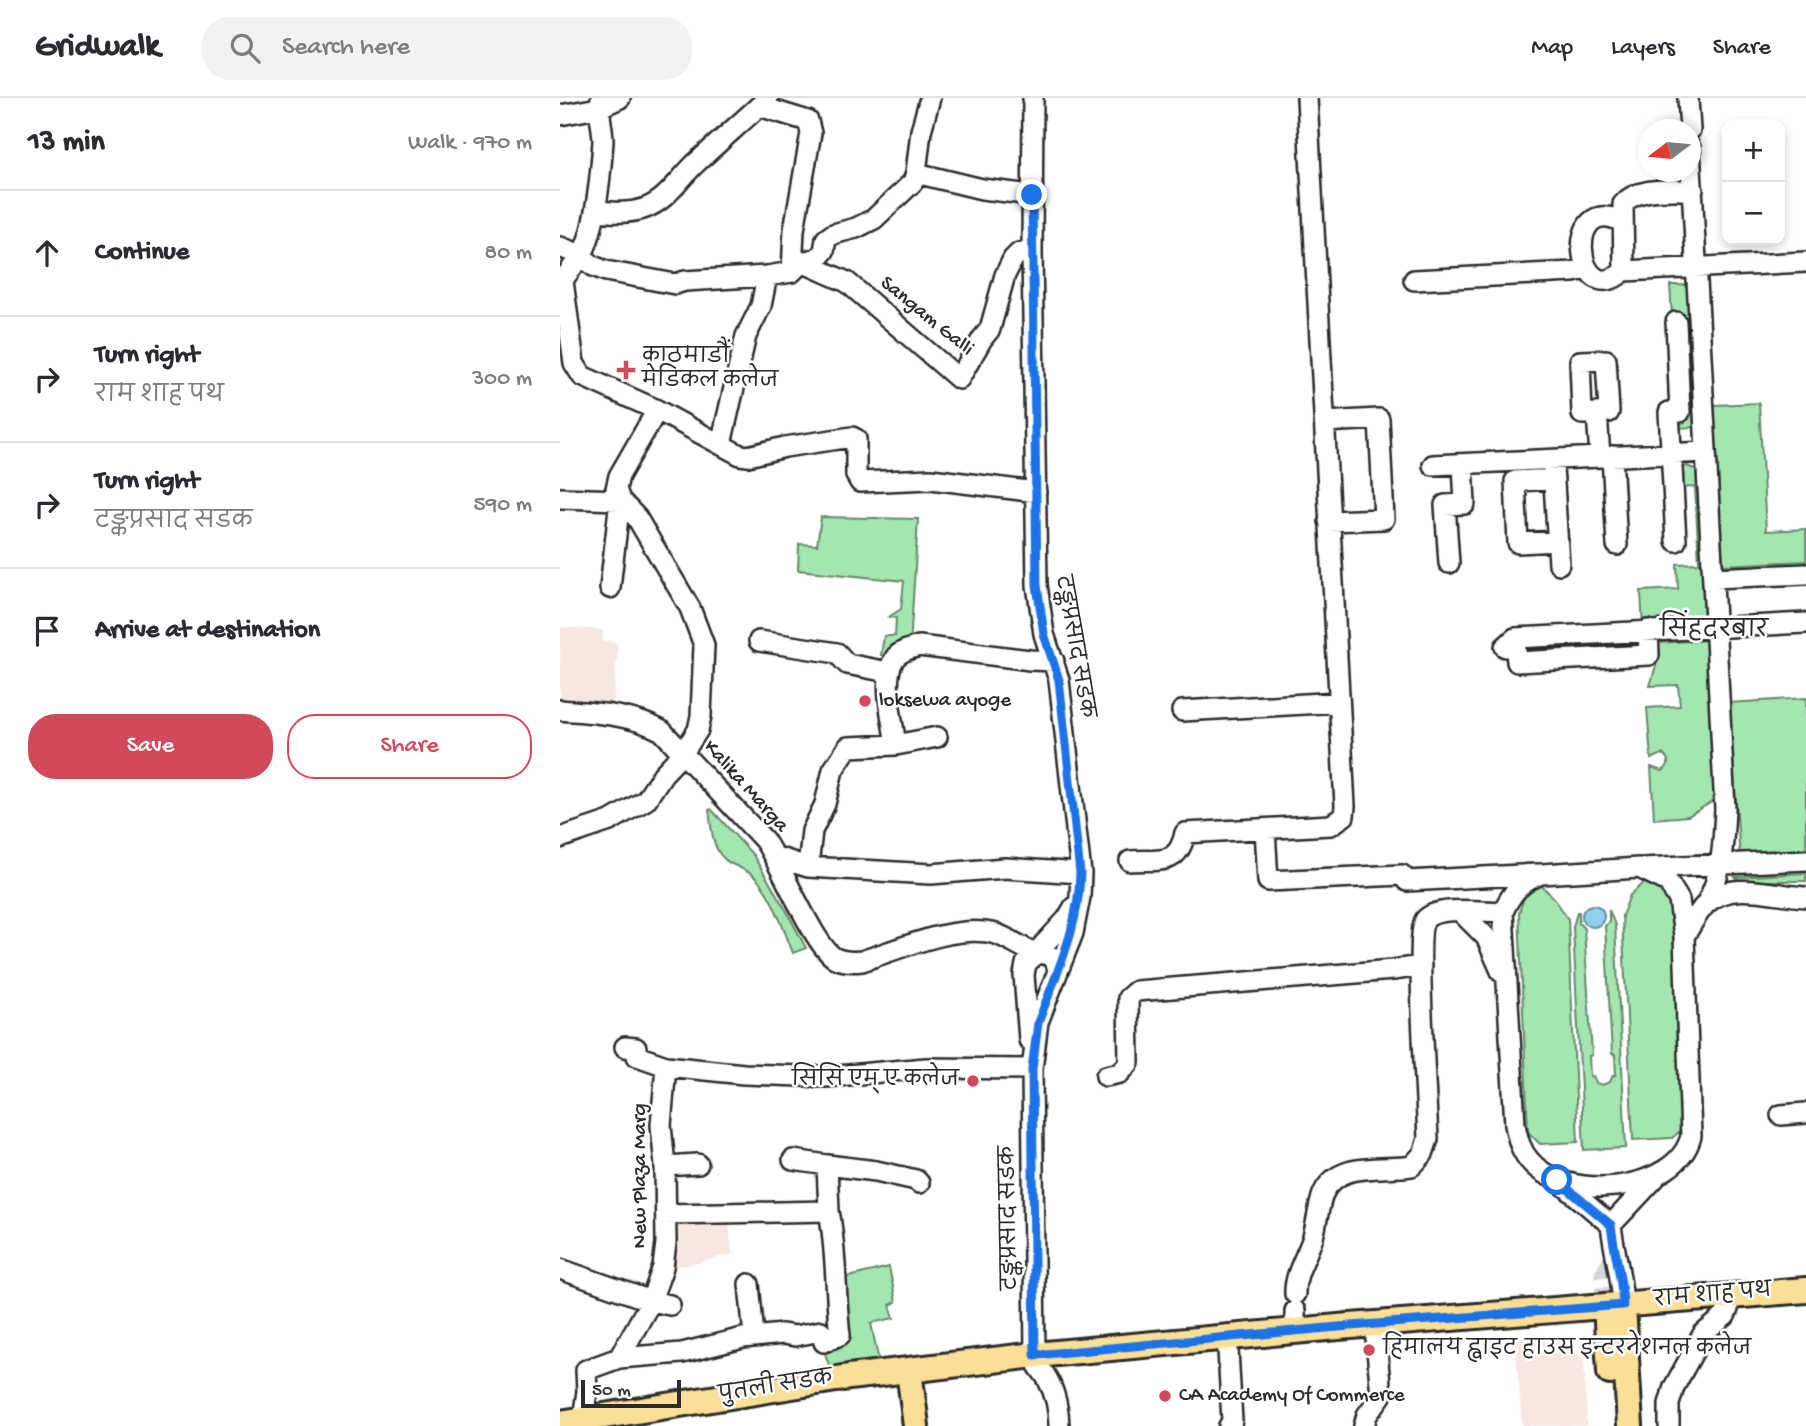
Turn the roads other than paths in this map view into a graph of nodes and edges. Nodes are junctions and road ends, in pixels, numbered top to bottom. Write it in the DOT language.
graph roads {
  1 [pos="620,98"];
  2 [pos="930,98"];
  3 [pos="1033,98"];
  4 [pos="1307,98"];
  5 [pos="1688,98"];
  6 [pos="763,102"];
  7 [pos="599,103"];
  8 [pos="560,115"];
  9 [pos="1689,119"];
  10 [pos="916,173"];
  11 [pos="1692,182"];
  12 [pos="1693,190"];
  13 [pos="1032,195"];
  14 [pos="595,211"];
  15 [pos="1622,222"];
  16 [pos="560,247"];
  17 [pos="1032,250"];
  18 [pos="582,255"];
  19 [pos="1806,262"];
  20 [pos="797,267"];
  21 [pos="1697,268"];
  22 [pos="1586,269"];
  23 [pos="1624,271"];
  24 [pos="767,276"];
  25 [pos="1414,280"];
  26 [pos="561,281"];
  27 [pos="1676,322"];
  28 [pos="657,410"];
  29 [pos="1597,413"];
  30 [pos="1324,422"];
  31 [pos="721,444"];
  32 [pos="1706,452"];
  33 [pos="1672,453"];
  34 [pos="1606,457"];
  35 [pos="1463,464"];
  36 [pos="1433,466"];
  37 [pos="1553,469"];
  38 [pos="1036,492"];
  39 [pos="560,498"];
  40 [pos="620,500"];
  41 [pos="1329,521"];
  42 [pos="1558,541"];
  43 [pos="1676,541"];
  44 [pos="1616,545"];
  45 [pos="1449,563"];
  46 [pos="1559,564"];
  47 [pos="1806,574"];
  48 [pos="1713,578"];
  49 [pos="610,588"];
  50 [pos="1806,623"];
  51 [pos="1716,628"];
  52 [pos="759,641"];
  53 [pos="1510,643"];
  54 [pos="1054,661"];
  55 [pos="888,672"];
  56 [pos="1339,702"];
  57 [pos="560,710"];
  58 [pos="1182,711"];
  59 [pos="937,737"];
  60 [pos="896,745"];
  61 [pos="683,753"];
  62 [pos="1265,829"];
  63 [pos="560,838"];
  64 [pos="776,857"];
  65 [pos="1806,860"];
  66 [pos="1130,861"];
  67 [pos="1721,864"];
  68 [pos="808,867"];
  69 [pos="1639,868"];
  70 [pos="1080,873"];
  71 [pos="1541,874"];
  72 [pos="1080,897"];
  73 [pos="1806,897"];
  74 [pos="1706,904"];
  75 [pos="1461,912"];
  76 [pos="1503,912"];
  77 [pos="1684,936"];
  78 [pos="1008,939"];
  79 [pos="1037,953"];
  80 [pos="1421,966"];
  81 [pos="1024,975"];
  82 [pos="1055,978"];
  83 [pos="1508,985"];
  84 [pos="625,1047"];
  85 [pos="666,1066"];
  86 [pos="1032,1069"];
  87 [pos="1107,1076"];
  88 [pos="1806,1113"];
  89 [pos="1781,1115"];
  90 [pos="793,1160"];
  91 [pos="698,1164"];
  92 [pos="827,1165"];
  93 [pos="664,1166"];
  94 [pos="1658,1175"];
  95 [pos="1557,1180"];
  96 [pos="919,1183"];
  97 [pos="829,1211"];
  98 [pos="666,1214"];
  99 [pos="1611,1225"];
  100 [pos="560,1269"];
  101 [pos="749,1284"];
  102 [pos="1806,1290"];
  103 [pos="660,1303"];
  104 [pos="1806,1304"];
  105 [pos="1728,1309"];
  106 [pos="1295,1312"];
  107 [pos="1615,1312"];
  108 [pos="754,1336"];
  109 [pos="1376,1338"];
  110 [pos="1228,1350"];
  111 [pos="619,1358"];
  112 [pos="954,1360"];
  113 [pos="1036,1361"];
  114 [pos="910,1377"];
  115 [pos="572,1421"];
  116 [pos="630,1426"];
  117 [pos="916,1426"];
  118 [pos="1059,1426"];
  119 [pos="1229,1426"];
  120 [pos="1364,1426"];
  121 [pos="1614,1426"];
  122 [pos="1630,1426"];
  123 [pos="1669,1426"];
  1 -- 7 [label="street"];
  2 -- 10 [label="street"];
  3 -- 13 [label="street, टङ्कप्रसाद सडक"];
  4 -- 30 [label="street"];
  5 -- 9 [label="street"];
  6 -- 14 [label="street"];
  6 -- 20 [label="street"];
  7 -- 8 [label="street"];
  7 -- 14 [label="street"];
  10 -- 13 [label="street"];
  10 -- 20 [label="street"];
  11 -- 12 [label="street"];
  12 -- 15 [label="street"];
  12 -- 21 [label="street"];
  13 -- 17 [label="street, टङ्कप्रसाद सडक"];
  14 -- 18 [label="street"];
  15 -- 22 [label="street"];
  15 -- 23 [label="street"];
  16 -- 18 [label="street"];
  17 -- 20 [label="street, Sangam Galli"];
  17 -- 38 [label="street, टङ्कप्रसाद सडक"];
  18 -- 24 [label="street"];
  18 -- 26 [label="street"];
  19 -- 21 [label="street"];
  20 -- 24 [label="street"];
  21 -- 23 [label="street"];
  21 -- 32 [label="street"];
  22 -- 23 [label="street"];
  22 -- 25 [label="street"];
  24 -- 31 [label="street"];
  26 -- 28 [label="street"];
  27 -- 33 [label="street"];
  28 -- 31 [label="street"];
  28 -- 40 [label="street"];
  29 -- 34 [label="street"];
  30 -- 41 [label="street"];
  30 -- 41 [label="street"];
  31 -- 38 [label="street"];
  32 -- 33 [label="street"];
  32 -- 48 [label="street"];
  33 -- 34 [label="street"];
  33 -- 43 [label="street"];
  34 -- 37 [label="street"];
  34 -- 44 [label="street"];
  35 -- 36 [label="street"];
  35 -- 37 [label="street"];
  35 -- 45 [label="street"];
  37 -- 42 [label="street"];
  37 -- 42 [label="street"];
  38 -- 54 [label="street, टङ्कप्रसाद सडक"];
  39 -- 40 [label="street"];
  40 -- 49 [label="street"];
  40 -- 61 [label="street"];
  41 -- 56 [label="street"];
  42 -- 46 [label="street"];
  47 -- 48 [label="street"];
  48 -- 51 [label="street"];
  50 -- 51 [label="street"];
  51 -- 53 [label="street"];
  51 -- 67 [label="street"];
  52 -- 55 [label="street"];
  54 -- 55 [label="street"];
  54 -- 70 [label="street, टङ्कप्रसाद सडक"];
  55 -- 60 [label="street"];
  56 -- 58 [label="street"];
  56 -- 62 [label="street"];
  57 -- 61 [label="street, Kalika Marga"];
  59 -- 60 [label="street"];
  60 -- 68 [label="street"];
  61 -- 63 [label="street"];
  61 -- 64 [label="street, Kalika Marga"];
  62 -- 66 [label="street"];
  62 -- 71 [label="street"];
  64 -- 68 [label="street"];
  64 -- 78 [label="street, Kalika Marga"];
  65 -- 67 [label="street"];
  67 -- 69 [label="street"];
  67 -- 74 [label="street"];
  68 -- 70 [label="street"];
  69 -- 71 [label="street"];
  69 -- 77 [label="street"];
  70 -- 72 [label="street, टङ्कप्रसाद सडक"];
  71 -- 76 [label="street"];
  72 -- 79 [label="street"];
  72 -- 82 [label="street, टङ्कप्रसाद सडक"];
  73 -- 74 [label="street"];
  74 -- 77 [label="street"];
  75 -- 76 [label="street"];
  75 -- 80 [label="street"];
  75 -- 83 [label="street"];
  76 -- 83 [label="street"];
  77 -- 94 [label="street"];
  78 -- 79 [label="street, Kalika Marga"];
  78 -- 81 [label="street"];
  79 -- 81 [label="street"];
  79 -- 82 [label="street"];
  80 -- 87 [label="street"];
  80 -- 106 [label="street"];
  81 -- 82 [label="street"];
  81 -- 86 [label="street, टङ्कप्रसाद सडक"];
  82 -- 86 [label="street, टङ्कप्रसाद सडक"];
  83 -- 95 [label="street"];
  84 -- 85 [label="street"];
  85 -- 86 [label="street"];
  85 -- 93 [label="street, New Plaza Marg"];
  86 -- 113 [label="street, टङ्कप्रसाद सडक"];
  88 -- 89 [label="street"];
  90 -- 92 [label="street"];
  91 -- 93 [label="street"];
  92 -- 96 [label="street"];
  92 -- 97 [label="street"];
  93 -- 98 [label="street, New Plaza Marg"];
  94 -- 95 [label="street"];
  94 -- 99 [label="street"];
  95 -- 99 [label="street"];
  97 -- 98 [label="street"];
  97 -- 108 [label="street"];
  98 -- 103 [label="street, New Plaza Marg"];
  99 -- 107 [label="street"];
  100 -- 103 [label="street"];
  101 -- 108 [label="street"];
  102 -- 107 [label="main road, राम शाह पथ"];
  103 -- 111 [label="street, New Plaza Marg"];
  104 -- 105 [label="main road, राम शाह पथ"];
  105 -- 107 [label="main road, राम शाह पथ"];
  105 -- 123 [label="street"];
  106 -- 107 [label="main road, राम शाह पथ"];
  106 -- 113 [label="main road, राम शाह पथ"];
  107 -- 109 [label="main road, राम शाह पथ"];
  107 -- 121 [label="main road"];
  107 -- 122 [label="main road"];
  108 -- 111 [label="street"];
  109 -- 110 [label="main road, राम शाह पथ"];
  109 -- 120 [label="street"];
  110 -- 113 [label="main road, राम शाह पथ"];
  110 -- 119 [label="street"];
  111 -- 115 [label="street"];
  112 -- 114 [label="street"];
  113 -- 114 [label="main road, राम शाह पथ"];
  113 -- 118 [label="street"];
  114 -- 115 [label="main road, पुतली सडक"];
  114 -- 116 [label="main road"];
  114 -- 117 [label="main road"];
}
